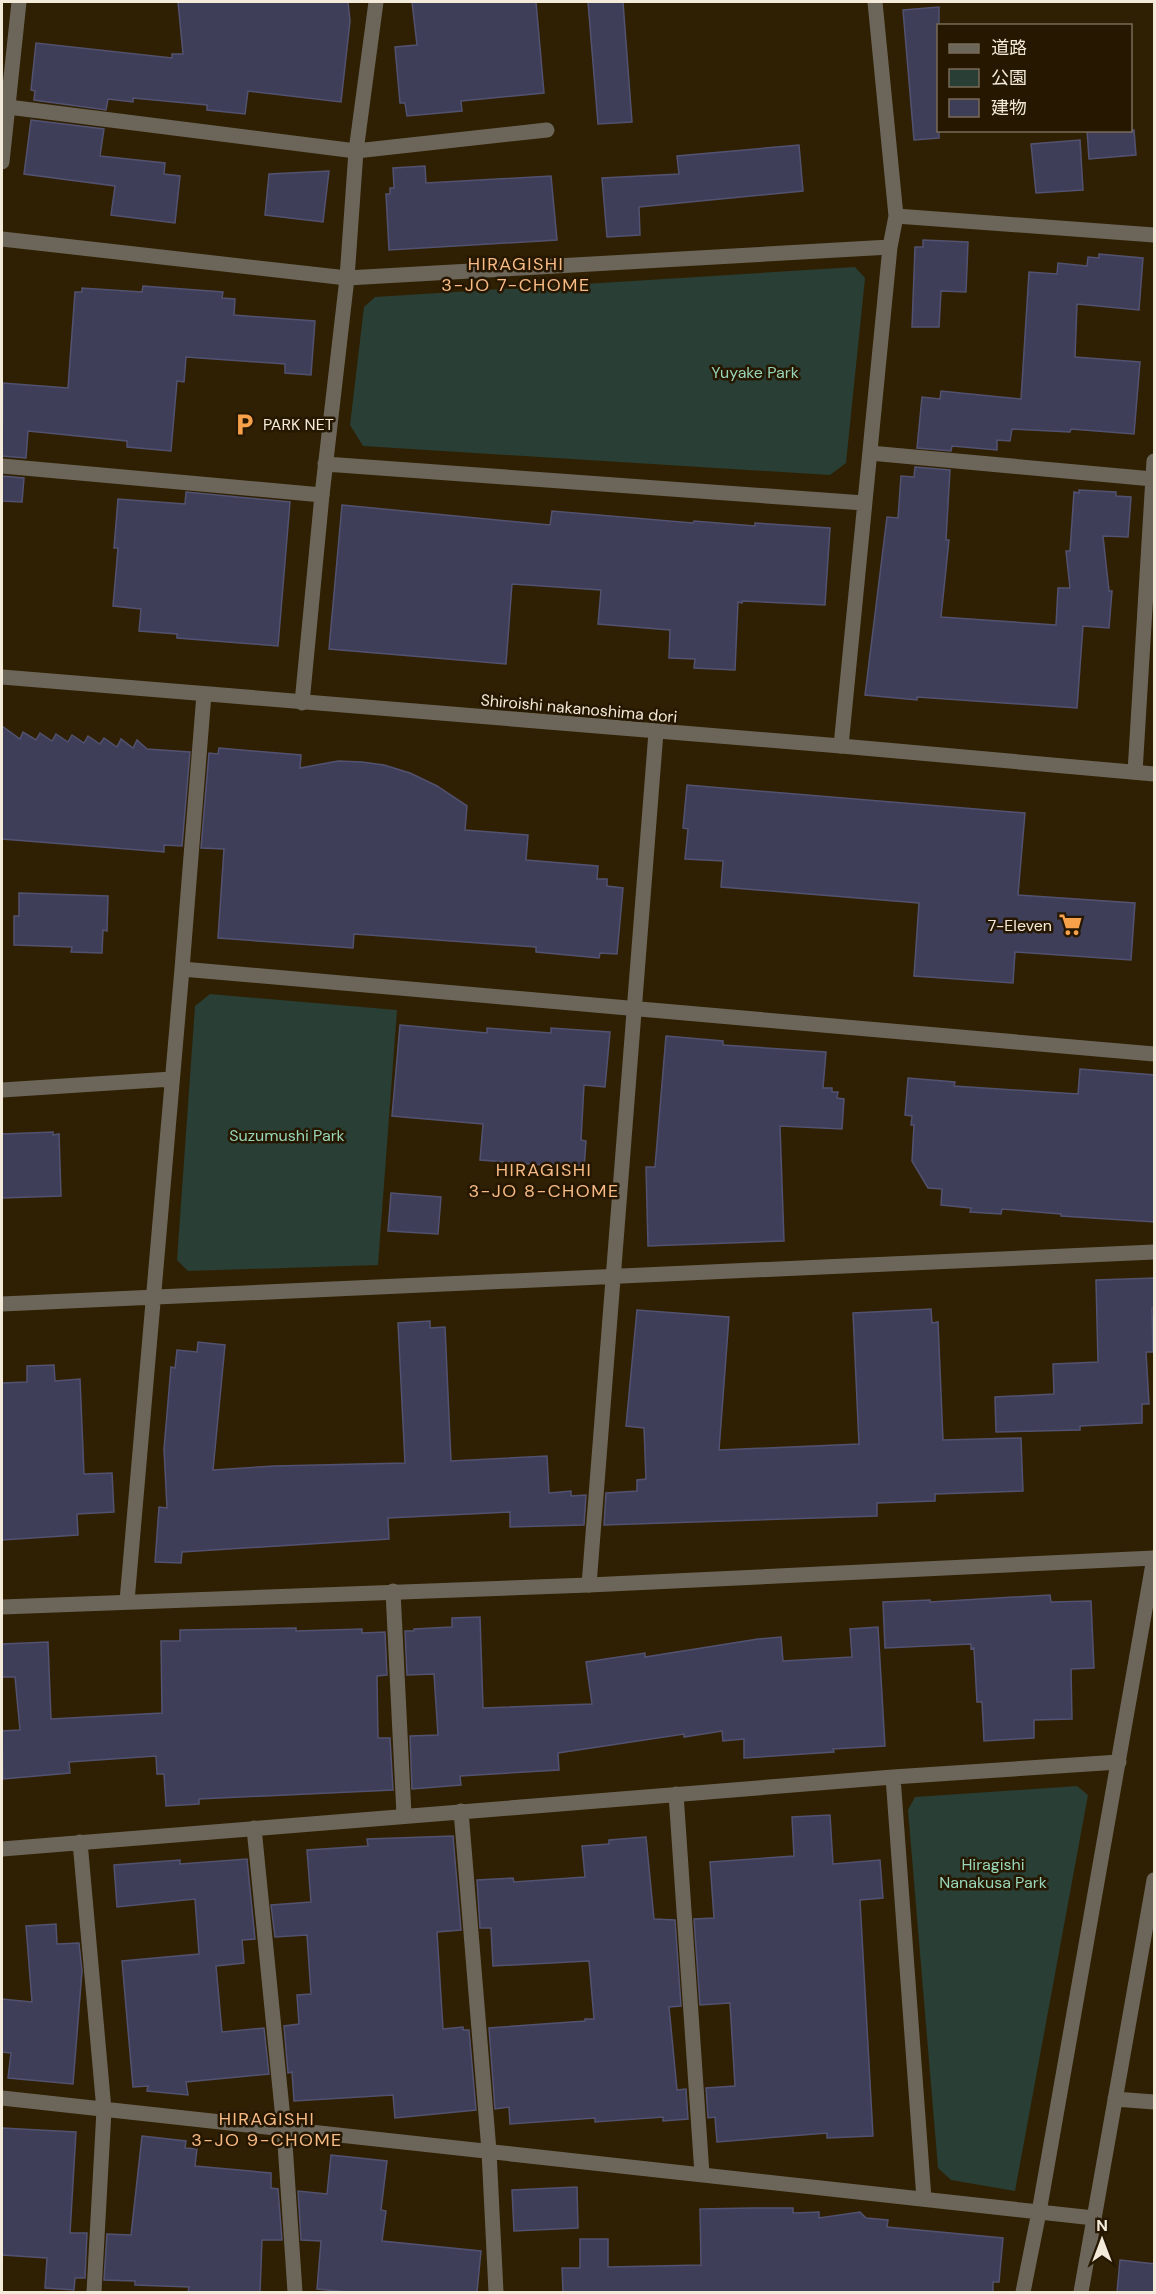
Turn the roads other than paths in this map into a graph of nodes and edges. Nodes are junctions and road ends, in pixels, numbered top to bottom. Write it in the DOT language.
graph roads {
  1 [pos="19,2"];
  2 [pos="376,2"];
  3 [pos="875,2"];
  4 [pos="8,107"];
  5 [pos="547,130"];
  6 [pos="356,151"];
  7 [pos="2,162"];
  8 [pos="896,216"];
  9 [pos="1155,235"];
  10 [pos="2,239"];
  11 [pos="890,247"];
  12 [pos="347,278"];
  13 [pos="870,453"];
  14 [pos="1155,461"];
  15 [pos="325,464"];
  16 [pos="2,466"];
  17 [pos="1153,479"];
  18 [pos="322,495"];
  19 [pos="864,503"];
  20 [pos="2,677"];
  21 [pos="204,694"];
  22 [pos="302,703"];
  23 [pos="656,732"];
  24 [pos="841,746"];
  25 [pos="1135,772"];
  26 [pos="1155,774"];
  27 [pos="182,969"];
  28 [pos="634,1009"];
  29 [pos="1155,1054"];
  30 [pos="171,1079"];
  31 [pos="2,1090"];
  32 [pos="1155,1252"];
  33 [pos="614,1277"];
  34 [pos="153,1297"];
  35 [pos="2,1304"];
  36 [pos="1154,1558"];
  37 [pos="589,1585"];
  38 [pos="393,1591"];
  39 [pos="127,1601"];
  40 [pos="2,1607"];
  41 [pos="1119,1762"];
  42 [pos="893,1776"];
  43 [pos="676,1794"];
  44 [pos="462,1811"];
  45 [pos="404,1815"];
  46 [pos="254,1828"];
  47 [pos="80,1842"];
  48 [pos="2,1849"];
  49 [pos="1155,1880"];
  50 [pos="2,2098"];
  51 [pos="1115,2099"];
  52 [pos="1155,2102"];
  53 [pos="104,2110"];
  54 [pos="284,2129"];
  55 [pos="489,2151"];
  56 [pos="702,2174"];
  57 [pos="924,2199"];
  58 [pos="1039,2212"];
  59 [pos="1094,2217"];
  60 [pos="94,2292"];
  61 [pos="295,2292"];
  62 [pos="496,2292"];
  63 [pos="1023,2292"];
  64 [pos="1081,2292"];
  1 -- 4 [label="street"];
  2 -- 6 [label="street"];
  3 -- 8 [label="street"];
  4 -- 6 [label="street"];
  4 -- 7 [label="street"];
  5 -- 6 [label="street"];
  6 -- 12 [label="street"];
  8 -- 9 [label="street"];
  8 -- 11 [label="street"];
  10 -- 12 [label="street"];
  11 -- 12 [label="street"];
  11 -- 13 [label="street"];
  12 -- 15 [label="street"];
  13 -- 17 [label="street"];
  13 -- 19 [label="street"];
  14 -- 17 [label="street"];
  15 -- 18 [label="street"];
  15 -- 19 [label="street"];
  16 -- 18 [label="street"];
  17 -- 25 [label="street"];
  18 -- 22 [label="street"];
  19 -- 24 [label="street"];
  20 -- 21 [label="street, Shiroishi nakanoshima dori"];
  21 -- 22 [label="street, Shiroishi nakanoshima dori"];
  21 -- 27 [label="street"];
  22 -- 23 [label="street, Shiroishi nakanoshima dori"];
  23 -- 24 [label="street, Shiroishi nakanoshima dori"];
  23 -- 28 [label="street"];
  24 -- 25 [label="street, Shiroishi nakanoshima dori"];
  25 -- 26 [label="street, Shiroishi nakanoshima dori"];
  27 -- 28 [label="street"];
  27 -- 30 [label="street"];
  28 -- 29 [label="street"];
  28 -- 33 [label="street"];
  30 -- 31 [label="street"];
  30 -- 34 [label="street"];
  32 -- 33 [label="street"];
  33 -- 34 [label="street"];
  33 -- 37 [label="street"];
  34 -- 35 [label="street"];
  34 -- 39 [label="street"];
  36 -- 37 [label="street"];
  36 -- 41 [label="street"];
  37 -- 38 [label="street"];
  38 -- 39 [label="street"];
  38 -- 45 [label="street"];
  39 -- 40 [label="street"];
  41 -- 42 [label="street"];
  41 -- 58 [label="street"];
  42 -- 43 [label="street"];
  42 -- 57 [label="street"];
  43 -- 44 [label="street"];
  43 -- 56 [label="street"];
  44 -- 45 [label="street"];
  44 -- 55 [label="street"];
  45 -- 46 [label="street"];
  46 -- 47 [label="street"];
  46 -- 54 [label="street"];
  47 -- 48 [label="street"];
  47 -- 53 [label="street"];
  49 -- 51 [label="street"];
  50 -- 53 [label="street"];
  51 -- 52 [label="street"];
  51 -- 59 [label="street"];
  53 -- 54 [label="street"];
  53 -- 60 [label="street"];
  54 -- 55 [label="street"];
  54 -- 61 [label="street"];
  55 -- 56 [label="street"];
  55 -- 62 [label="street"];
  56 -- 57 [label="street"];
  57 -- 58 [label="street"];
  58 -- 59 [label="street"];
  58 -- 63 [label="street"];
  59 -- 64 [label="street"];
}
